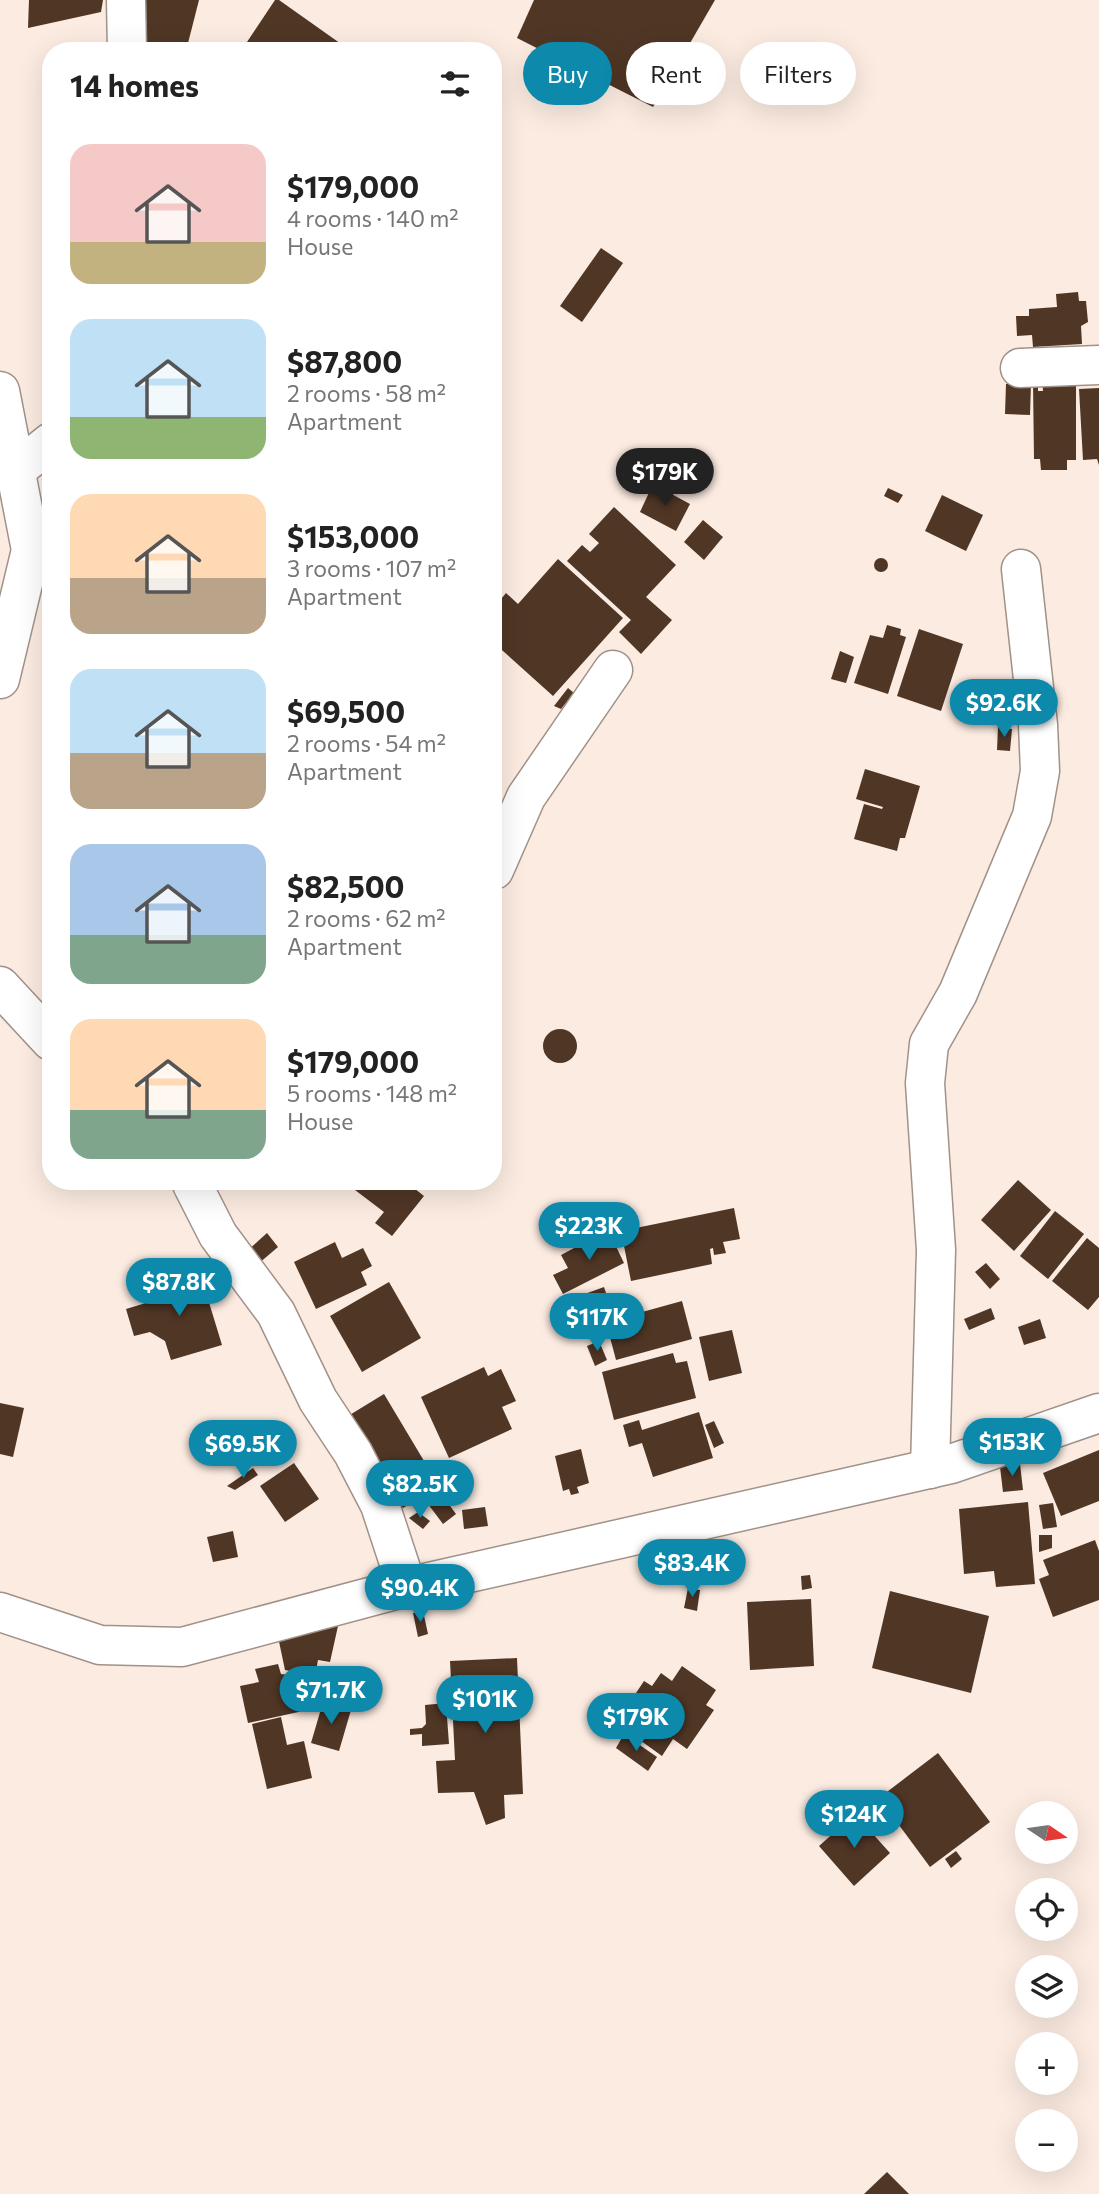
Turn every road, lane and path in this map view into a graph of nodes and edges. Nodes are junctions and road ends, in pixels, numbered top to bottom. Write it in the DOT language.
graph roads {
  1 [pos="126,0"];
  2 [pos="127,42"];
  3 [pos="1099,365"];
  4 [pos="1020,368"];
  5 [pos="2,408"];
  6 [pos="42,449"];
  7 [pos="16,470"];
  8 [pos="1021,569"];
  9 [pos="612,670"];
  10 [pos="0,679"];
  11 [pos="502,852"];
  12 [pos="0,986"];
  13 [pos="42,1031"];
  14 [pos="196,1190"];
  15 [pos="1099,1413"];
  16 [pos="930,1469"];
  17 [pos="407,1587"];
  18 [pos="0,1612"];
  1 -- 2 [label="street"];
  3 -- 4 [label="street"];
  5 -- 7 [label="street"];
  6 -- 7 [label="street"];
  7 -- 10 [label="street"];
  8 -- 16 [label="street"];
  9 -- 11 [label="street"];
  12 -- 13 [label="street"];
  14 -- 17 [label="street"];
  15 -- 16 [label="street"];
  16 -- 17 [label="street"];
  17 -- 18 [label="street"];
}
